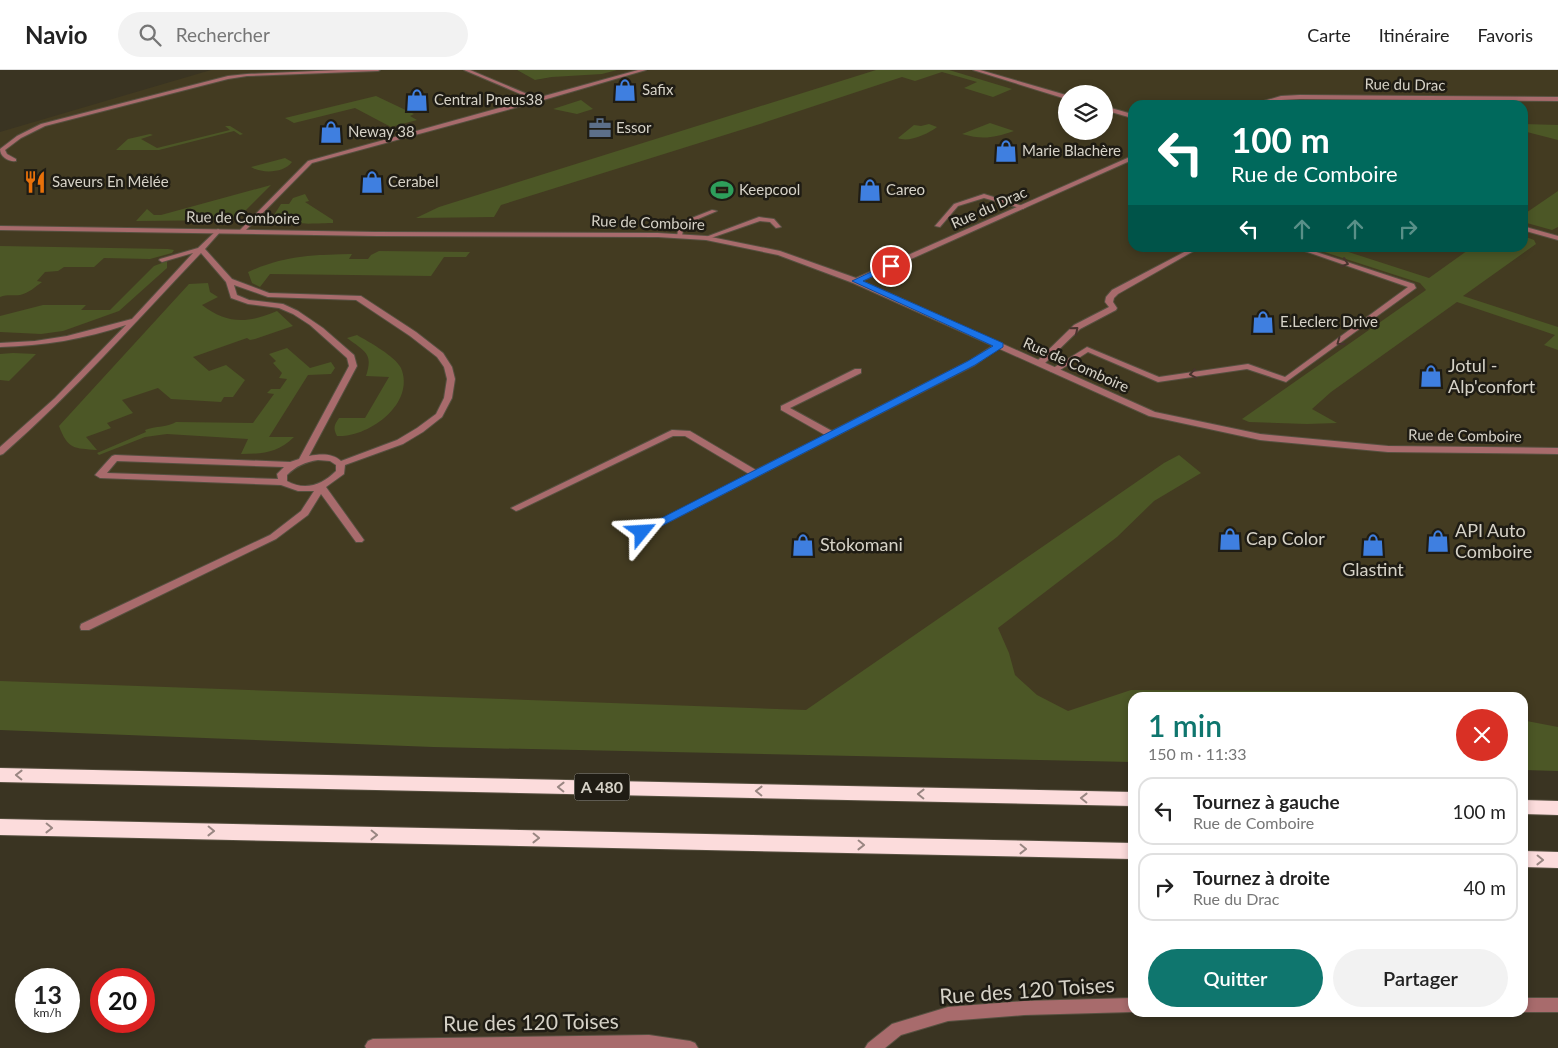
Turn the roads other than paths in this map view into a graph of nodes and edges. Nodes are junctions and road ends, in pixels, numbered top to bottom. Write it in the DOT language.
graph roads {
  1 [pos="378,70"];
  2 [pos="466,70"];
  3 [pos="644,70"];
  4 [pos="975,70"];
  5 [pos="1058,95"];
  6 [pos="1558,99"];
  7 [pos="538,100"];
  8 [pos="1272,100"];
  9 [pos="1113,111"];
  10 [pos="1128,115"];
  11 [pos="14,160"];
  12 [pos="1128,160"];
  13 [pos="1023,207"];
  14 [pos="714,211"];
  15 [pos="938,226"];
  16 [pos="778,227"];
  17 [pos="0,228"];
  18 [pos="1528,230"];
  19 [pos="218,231"];
  20 [pos="242,231"];
  21 [pos="679,236"];
  22 [pos="706,238"];
  23 [pos="1558,238"];
  24 [pos="201,249"];
  25 [pos="1189,252"];
  26 [pos="1310,252"];
  27 [pos="162,260"];
  28 [pos="229,281"];
  29 [pos="856,281"];
  30 [pos="132,321"];
  31 [pos="0,345"];
  32 [pos="1000,345"];
  33 [pos="1040,363"];
  34 [pos="1054,370"];
  35 [pos="858,371"];
  36 [pos="832,435"];
  37 [pos="1558,451"];
  38 [pos="0,452"];
  39 [pos="303,459"];
  40 [pos="340,464"];
  41 [pos="290,465"];
  42 [pos="756,474"];
  43 [pos="283,482"];
  44 [pos="321,487"];
  45 [pos="516,508"];
  46 [pos="642,532"];
  47 [pos="359,540"];
  48 [pos="85,627"];
  49 [pos="0,775"];
  50 [pos="1128,799"];
  51 [pos="1528,807"];
  52 [pos="1558,808"];
  53 [pos="0,826"];
  54 [pos="1128,851"];
  55 [pos="1528,859"];
  56 [pos="1558,860"];
  57 [pos="1128,1004"];
  58 [pos="1528,1005"];
  59 [pos="1558,1005"];
  60 [pos="373,1046"];
  61 [pos="690,1048"];
  62 [pos="873,1048"];
  1 -- 11 [label="street"];
  2 -- 7 [label="street"];
  3 -- 7 [label="street"];
  4 -- 5 [label="street"];
  6 -- 8 [label="street, Rue du Drac"];
  7 -- 20 [label="street"];
  9 -- 10 [label="street"];
  12 -- 13 [label="street, Rue du Drac"];
  13 -- 15 [label="street"];
  13 -- 29 [label="street, Rue du Drac"];
  14 -- 21 [label="street"];
  16 -- 22 [label="street"];
  17 -- 19 [label="street, Rue de Comboire"];
  18 -- 23 [label="street"];
  19 -- 20 [label="street, Rue de Comboire"];
  19 -- 24 [label="street"];
  20 -- 21 [label="street, Rue de Comboire"];
  21 -- 22 [label="street, Rue de Comboire"];
  22 -- 29 [label="street, Rue de Comboire"];
  24 -- 27 [label="street"];
  24 -- 28 [label="street"];
  24 -- 30 [label="street"];
  33 -- 25 [label="street, one-way"];
  26 -- 34 [label="street, one-way"];
  28 -- 39 [label="street"];
  28 -- 40 [label="street"];
  29 -- 32 [label="street, Rue de Comboire"];
  30 -- 31 [label="street"];
  30 -- 38 [label="street"];
  32 -- 33 [label="street, Rue de Comboire"];
  32 -- 36 [label="street"];
  33 -- 34 [label="street, Rue de Comboire"];
  34 -- 37 [label="street, Rue de Comboire"];
  35 -- 36 [label="street"];
  36 -- 42 [label="street"];
  39 -- 40 [label="street"];
  39 -- 41 [label="street"];
  40 -- 44 [label="street"];
  41 -- 43 [label="street"];
  41 -- 43 [label="street"];
  42 -- 45 [label="street"];
  42 -- 46 [label="street"];
  43 -- 44 [label="street"];
  44 -- 47 [label="street"];
  44 -- 48 [label="street"];
  50 -- 49 [label="highway, A 480, one-way"];
  51 -- 52 [label="highway"];
  53 -- 54 [label="highway, one-way"];
  55 -- 56 [label="highway, one-way"];
  57 -- 62 [label="street, Rue des 120 Toises"];
  58 -- 59 [label="street"];
  60 -- 61 [label="street, Rue des 120 Toises"];
}
